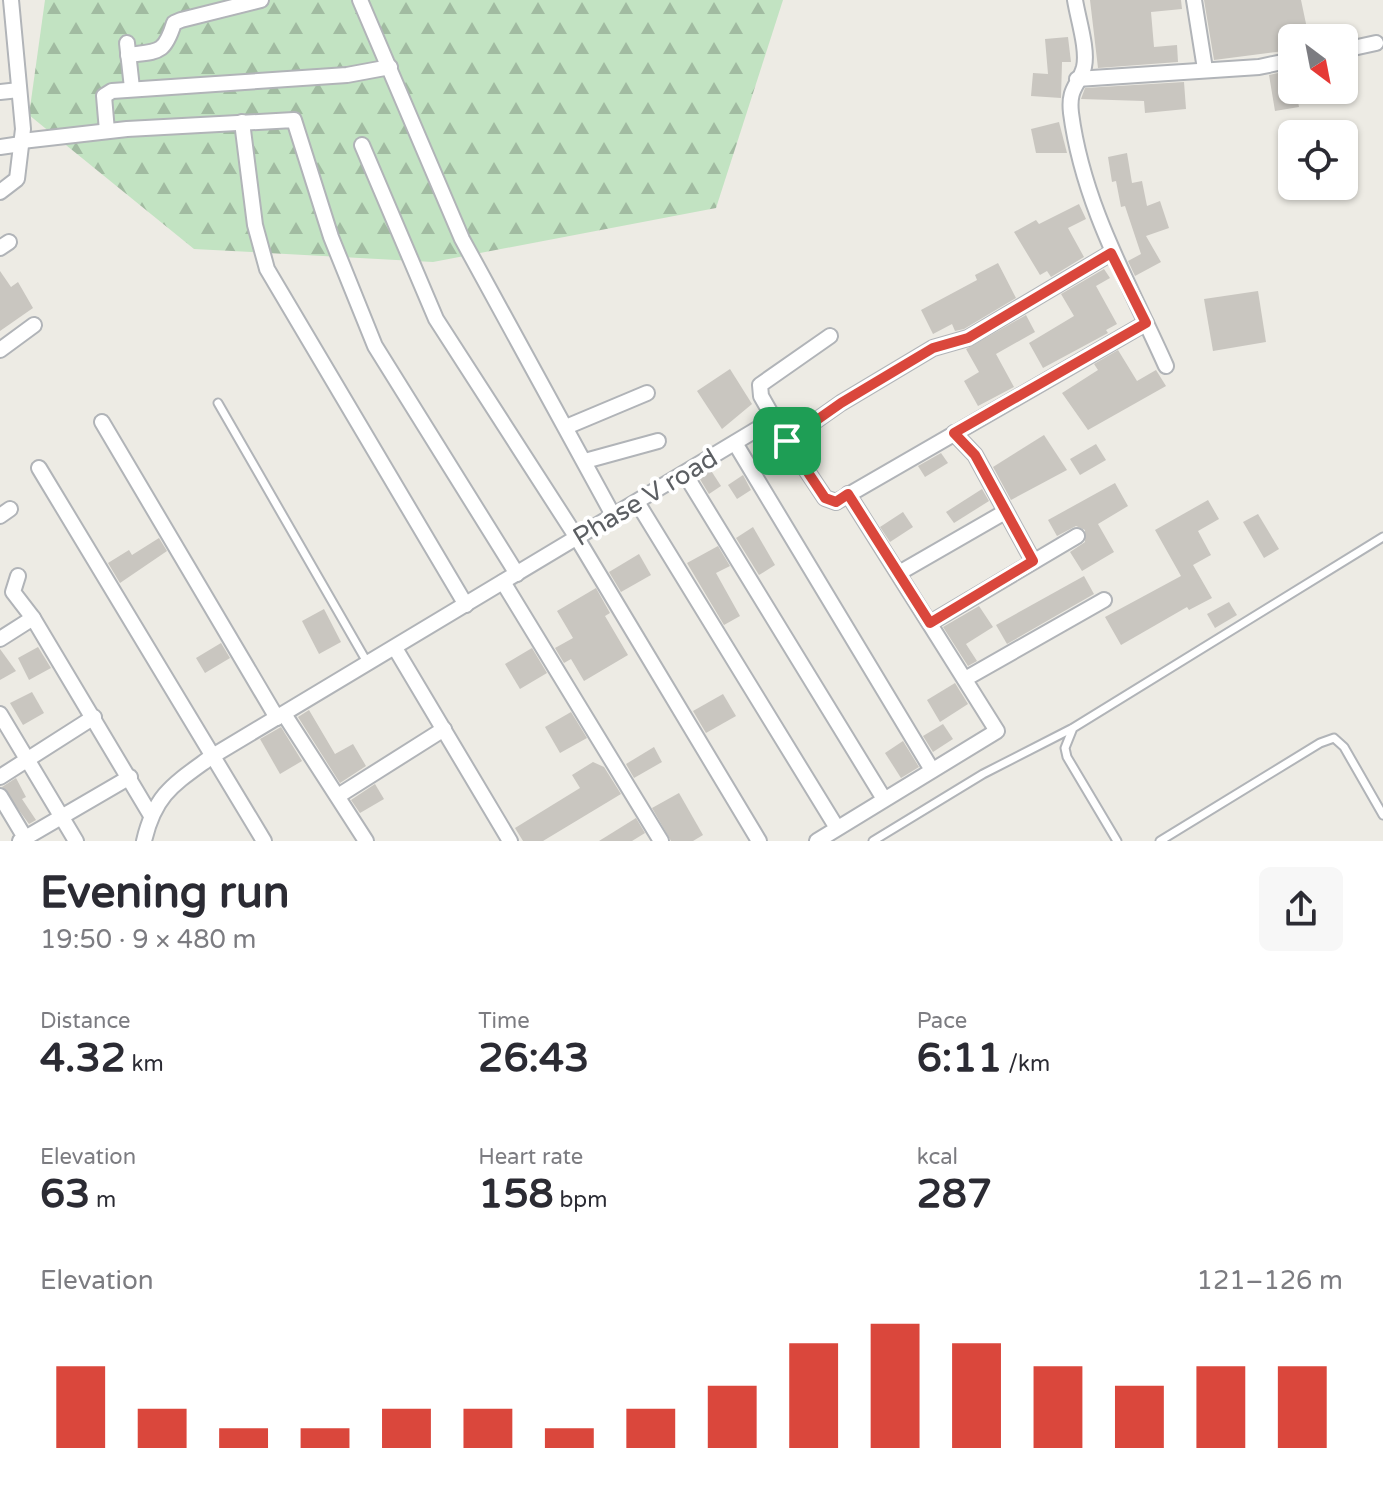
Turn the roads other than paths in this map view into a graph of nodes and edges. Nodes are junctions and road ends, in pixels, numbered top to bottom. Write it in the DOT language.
graph roads {
  1 [pos="11,0"];
  2 [pos="261,0"];
  3 [pos="360,0"];
  4 [pos="1075,0"];
  5 [pos="1194,0"];
  6 [pos="6,16"];
  7 [pos="1376,43"];
  8 [pos="1358,47"];
  9 [pos="1278,63"];
  10 [pos="390,67"];
  11 [pos="1205,69"];
  12 [pos="1077,79"];
  13 [pos="132,88"];
  14 [pos="19,90"];
  15 [pos="0,92"];
  16 [pos="242,122"];
  17 [pos="107,131"];
  18 [pos="21,142"];
  19 [pos="362,145"];
  20 [pos="0,147"];
  21 [pos="0,192"];
  22 [pos="1111,253"];
  23 [pos="1146,323"];
  24 [pos="34,325"];
  25 [pos="830,336"];
  26 [pos="0,350"];
  27 [pos="1166,366"];
  28 [pos="647,393"];
  29 [pos="218,403"];
  30 [pos="774,419"];
  31 [pos="102,422"];
  32 [pos="566,427"];
  33 [pos="954,433"];
  34 [pos="658,441"];
  35 [pos="787,441"];
  36 [pos="735,443"];
  37 [pos="585,461"];
  38 [pos="39,468"];
  39 [pos="685,474"];
  40 [pos="848,494"];
  41 [pos="637,502"];
  42 [pos="1005,512"];
  43 [pos="614,517"];
  44 [pos="1077,536"];
  45 [pos="1383,537"];
  46 [pos="577,538"];
  47 [pos="1033,561"];
  48 [pos="899,573"];
  49 [pos="517,574"];
  50 [pos="18,576"];
  51 [pos="503,582"];
  52 [pos="1104,600"];
  53 [pos="466,605"];
  54 [pos="33,618"];
  55 [pos="930,623"];
  56 [pos="0,639"];
  57 [pos="395,648"];
  58 [pos="368,664"];
  59 [pos="965,679"];
  60 [pos="0,714"];
  61 [pos="280,716"];
  62 [pos="94,717"];
  63 [pos="1073,728"];
  64 [pos="444,729"];
  65 [pos="211,757"];
  66 [pos="28,759"];
  67 [pos="932,770"];
  68 [pos="0,777"];
  69 [pos="130,777"];
  70 [pos="0,796"];
  71 [pos="338,796"];
  72 [pos="884,799"];
  73 [pos="150,814"];
  74 [pos="1383,815"];
  75 [pos="62,817"];
  76 [pos="837,828"];
  77 [pos="24,840"];
  78 [pos="76,841"];
  79 [pos="144,841"];
  80 [pos="264,841"];
  81 [pos="366,841"];
  82 [pos="510,841"];
  83 [pos="661,841"];
  84 [pos="759,841"];
  85 [pos="817,841"];
  86 [pos="873,841"];
  87 [pos="1117,841"];
  88 [pos="1160,841"];
  1 -- 6 [label="street"];
  2 -- 13 [label="street"];
  3 -- 10 [label="street"];
  4 -- 12 [label="street"];
  5 -- 11 [label="street"];
  6 -- 14 [label="street"];
  7 -- 8 [label="street"];
  9 -- 11 [label="street"];
  10 -- 13 [label="street"];
  10 -- 32 [label="street"];
  11 -- 12 [label="street"];
  12 -- 22 [label="street"];
  13 -- 17 [label="street"];
  14 -- 15 [label="street"];
  14 -- 18 [label="street"];
  16 -- 17 [label="street"];
  16 -- 49 [label="street"];
  16 -- 53 [label="street"];
  17 -- 18 [label="street"];
  18 -- 20 [label="street"];
  18 -- 21 [label="street"];
  19 -- 46 [label="street"];
  22 -- 23 [label="street"];
  22 -- 35 [label="street"];
  23 -- 27 [label="street"];
  23 -- 33 [label="street"];
  24 -- 26 [label="street"];
  25 -- 30 [label="street"];
  28 -- 32 [label="street"];
  29 -- 58 [label="lane"];
  30 -- 35 [label="street"];
  30 -- 36 [label="street, Phase V road"];
  31 -- 61 [label="street"];
  32 -- 37 [label="street"];
  33 -- 40 [label="street"];
  33 -- 42 [label="street"];
  34 -- 37 [label="street"];
  35 -- 40 [label="street"];
  36 -- 39 [label="street, Phase V road"];
  36 -- 67 [label="street"];
  37 -- 43 [label="street"];
  38 -- 65 [label="street"];
  39 -- 41 [label="street, Phase V road"];
  39 -- 72 [label="street"];
  40 -- 48 [label="street"];
  41 -- 43 [label="street, Phase V road"];
  41 -- 76 [label="street"];
  42 -- 47 [label="street"];
  42 -- 48 [label="street"];
  43 -- 46 [label="street, Phase V road"];
  44 -- 47 [label="street"];
  45 -- 63 [label="lane"];
  46 -- 49 [label="street, Phase V road"];
  46 -- 84 [label="street"];
  47 -- 55 [label="street"];
  48 -- 55 [label="street"];
  49 -- 51 [label="street, Phase V road"];
  50 -- 54 [label="street"];
  51 -- 53 [label="street, Phase V road"];
  51 -- 83 [label="street"];
  52 -- 59 [label="street"];
  53 -- 57 [label="street, Phase V road"];
  54 -- 56 [label="street"];
  54 -- 62 [label="street"];
  55 -- 59 [label="street"];
  57 -- 58 [label="street, Phase V road"];
  57 -- 64 [label="street"];
  58 -- 61 [label="street, Phase V road"];
  59 -- 67 [label="street"];
  60 -- 66 [label="street"];
  61 -- 65 [label="street, Phase V road"];
  61 -- 71 [label="street"];
  62 -- 66 [label="street"];
  62 -- 69 [label="street"];
  63 -- 86 [label="lane"];
  63 -- 87 [label="lane"];
  64 -- 71 [label="street"];
  64 -- 82 [label="street"];
  65 -- 73 [label="street, Phase V road"];
  65 -- 80 [label="street"];
  66 -- 68 [label="street"];
  66 -- 75 [label="street"];
  67 -- 72 [label="street"];
  69 -- 73 [label="street"];
  69 -- 75 [label="street"];
  70 -- 77 [label="street"];
  71 -- 81 [label="street"];
  72 -- 76 [label="street"];
  73 -- 79 [label="street, Phase V road"];
  74 -- 88 [label="lane"];
  75 -- 77 [label="street"];
  75 -- 78 [label="street"];
  76 -- 85 [label="street"];
}
